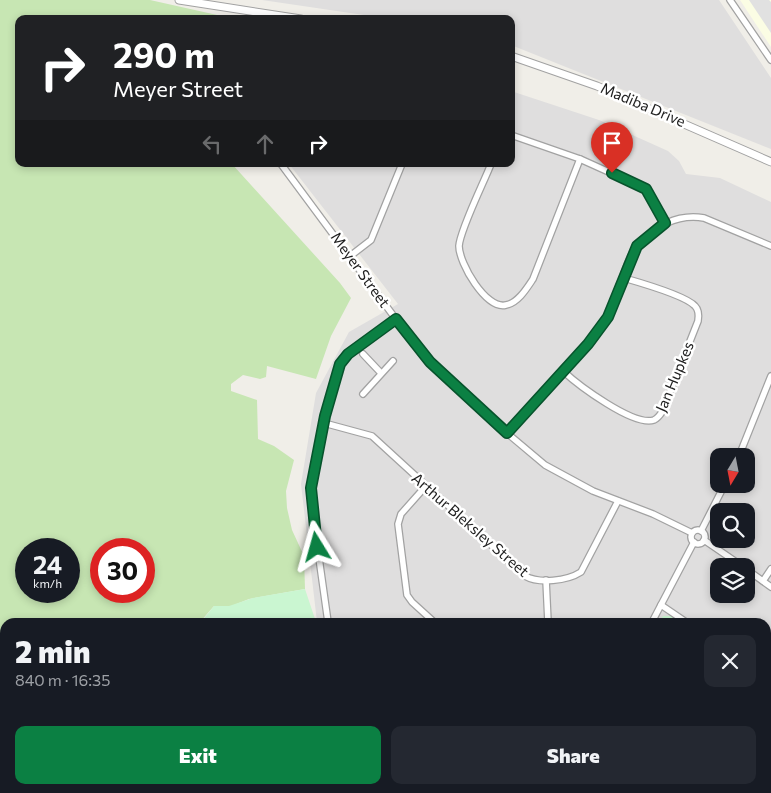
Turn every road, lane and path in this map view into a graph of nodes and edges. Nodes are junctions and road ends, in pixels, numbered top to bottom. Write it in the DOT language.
graph roads {
  1 [pos="179,0"];
  2 [pos="730,0"];
  3 [pos="266,15"];
  4 [pos="515,57"];
  5 [pos="771,60"];
  6 [pos="515,136"];
  7 [pos="580,158"];
  8 [pos="771,162"];
  9 [pos="283,167"];
  10 [pos="401,167"];
  11 [pos="490,167"];
  12 [pos="665,223"];
  13 [pos="771,246"];
  14 [pos="349,257"];
  15 [pos="624,278"];
  16 [pos="396,319"];
  17 [pos="363,354"];
  18 [pos="393,360"];
  19 [pos="563,371"];
  20 [pos="380,372"];
  21 [pos="771,376"];
  22 [pos="363,394"];
  23 [pos="324,423"];
  24 [pos="507,433"];
  25 [pos="742,448"];
  26 [pos="425,487"];
  27 [pos="720,493"];
  28 [pos="618,501"];
  29 [pos="701,531"];
  30 [pos="692,533"];
  31 [pos="704,540"];
  32 [pos="694,542"];
  33 [pos="730,558"];
  34 [pos="771,569"];
  35 [pos="755,576"];
  36 [pos="546,580"];
  37 [pos="763,581"];
  38 [pos="771,587"];
  39 [pos="661,605"];
  40 [pos="327,618"];
  41 [pos="430,618"];
  42 [pos="548,618"];
  43 [pos="654,618"];
  44 [pos="680,618"];
  1 -- 3 [label="street"];
  2 -- 5 [label="street"];
  4 -- 8 [label="street, Madiba Drive"];
  6 -- 7 [label="street"];
  7 -- 11 [label="street"];
  7 -- 12 [label="street"];
  9 -- 14 [label="street, Meyer Street"];
  10 -- 14 [label="street"];
  12 -- 13 [label="street"];
  12 -- 15 [label="street"];
  14 -- 16 [label="street, Meyer Street"];
  15 -- 19 [label="street"];
  15 -- 19 [label="street, Jan Hupkes"];
  16 -- 23 [label="street"];
  16 -- 24 [label="street, Meyer Street"];
  17 -- 20 [label="street"];
  18 -- 20 [label="street"];
  19 -- 24 [label="street"];
  20 -- 22 [label="street"];
  21 -- 25 [label="street"];
  23 -- 26 [label="street, Arthur Bleksley Street"];
  23 -- 40 [label="street"];
  24 -- 28 [label="street, Meyer Street"];
  26 -- 36 [label="street, Arthur Bleksley Street"];
  26 -- 41 [label="street"];
  27 -- 29 [label="street"];
  28 -- 30 [label="street, Meyer Street"];
  28 -- 36 [label="street, Arthur Bleksley Street"];
  29 -- 30 [label="street"];
  29 -- 31 [label="street"];
  30 -- 32 [label="street"];
  31 -- 32 [label="street"];
  31 -- 33 [label="street"];
  32 -- 39 [label="street"];
  34 -- 37 [label="street"];
  35 -- 37 [label="street"];
  36 -- 42 [label="street"];
  37 -- 38 [label="street"];
  39 -- 43 [label="street"];
  39 -- 44 [label="street"];
}
